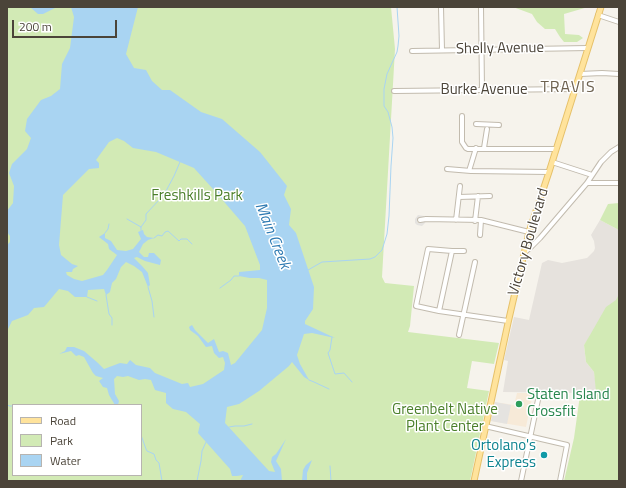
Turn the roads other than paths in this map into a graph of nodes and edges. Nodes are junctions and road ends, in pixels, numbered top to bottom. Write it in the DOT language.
graph roads {
  1 [pos="440,7"];
  2 [pos="481,7"];
  3 [pos="601,7"];
  4 [pos="598,15"];
  5 [pos="619,22"];
  6 [pos="588,48"];
  7 [pos="442,50"];
  8 [pos="481,50"];
  9 [pos="412,51"];
  10 [pos="580,74"];
  11 [pos="619,74"];
  12 [pos="575,89"];
  13 [pos="482,90"];
  14 [pos="394,91"];
  15 [pos="462,116"];
  16 [pos="476,124"];
  17 [pos="484,124"];
  18 [pos="490,124"];
  19 [pos="499,125"];
  20 [pos="487,129"];
  21 [pos="619,146"];
  22 [pos="476,148"];
  23 [pos="484,148"];
  24 [pos="556,149"];
  25 [pos="552,162"];
  26 [pos="447,169"];
  27 [pos="469,171"];
  28 [pos="549,172"];
  29 [pos="592,175"];
  30 [pos="587,183"];
  31 [pos="619,183"];
  32 [pos="460,186"];
  33 [pos="478,196"];
  34 [pos="490,196"];
  35 [pos="459,197"];
  36 [pos="420,220"];
  37 [pos="456,220"];
  38 [pos="481,220"];
  39 [pos="474,221"];
  40 [pos="529,232"];
  41 [pos="480,235"];
  42 [pos="452,251"];
  43 [pos="464,251"];
  44 [pos="524,254"];
  45 [pos="475,262"];
  46 [pos="439,311"];
  47 [pos="464,314"];
  48 [pos="508,321"];
  49 [pos="459,335"];
  50 [pos="539,395"];
  51 [pos="485,426"];
  52 [pos="530,437"];
  53 [pos="474,481"];
  54 [pos="521,481"];
  55 [pos="560,481"];
  1 -- 7 [label="street"];
  2 -- 8 [label="street"];
  3 -- 4 [label="main road, Victory Boulevard"];
  4 -- 5 [label="street"];
  4 -- 6 [label="main road, Victory Boulevard"];
  6 -- 8 [label="street, Shelly Avenue"];
  6 -- 10 [label="main road, Victory Boulevard"];
  7 -- 8 [label="street, Shelly Avenue"];
  7 -- 9 [label="street, Shelly Avenue"];
  8 -- 13 [label="street"];
  10 -- 11 [label="street"];
  10 -- 12 [label="main road, Victory Boulevard"];
  12 -- 13 [label="street, Burke Avenue"];
  12 -- 24 [label="main road, Victory Boulevard"];
  13 -- 14 [label="street, Burke Avenue"];
  15 -- 22 [label="street"];
  16 -- 17 [label="street"];
  17 -- 18 [label="street"];
  17 -- 20 [label="street"];
  18 -- 19 [label="street"];
  18 -- 20 [label="street"];
  20 -- 23 [label="street"];
  21 -- 29 [label="street"];
  22 -- 23 [label="street"];
  22 -- 27 [label="street"];
  23 -- 24 [label="street"];
  24 -- 25 [label="main road, Victory Boulevard"];
  25 -- 28 [label="main road, Victory Boulevard"];
  25 -- 29 [label="street"];
  26 -- 27 [label="street"];
  27 -- 28 [label="street"];
  28 -- 40 [label="main road, Victory Boulevard"];
  29 -- 30 [label="street"];
  30 -- 31 [label="street"];
  30 -- 44 [label="street"];
  32 -- 35 [label="street"];
  33 -- 34 [label="street"];
  33 -- 35 [label="street"];
  33 -- 39 [label="street"];
  35 -- 37 [label="street"];
  36 -- 37 [label="street"];
  37 -- 39 [label="street"];
  38 -- 39 [label="street"];
  38 -- 40 [label="street"];
  38 -- 41 [label="street"];
  40 -- 44 [label="main road, Victory Boulevard"];
  42 -- 43 [label="street"];
  42 -- 46 [label="street"];
  42 -- 46 [label="street"];
  44 -- 48 [label="main road, Victory Boulevard"];
  45 -- 47 [label="street"];
  46 -- 47 [label="street"];
  47 -- 48 [label="street"];
  47 -- 49 [label="street"];
  48 -- 51 [label="main road, Victory Boulevard"];
  50 -- 52 [label="street"];
  51 -- 52 [label="street"];
  51 -- 53 [label="main road, Victory Boulevard"];
  52 -- 54 [label="street"];
  52 -- 55 [label="street"];
}
